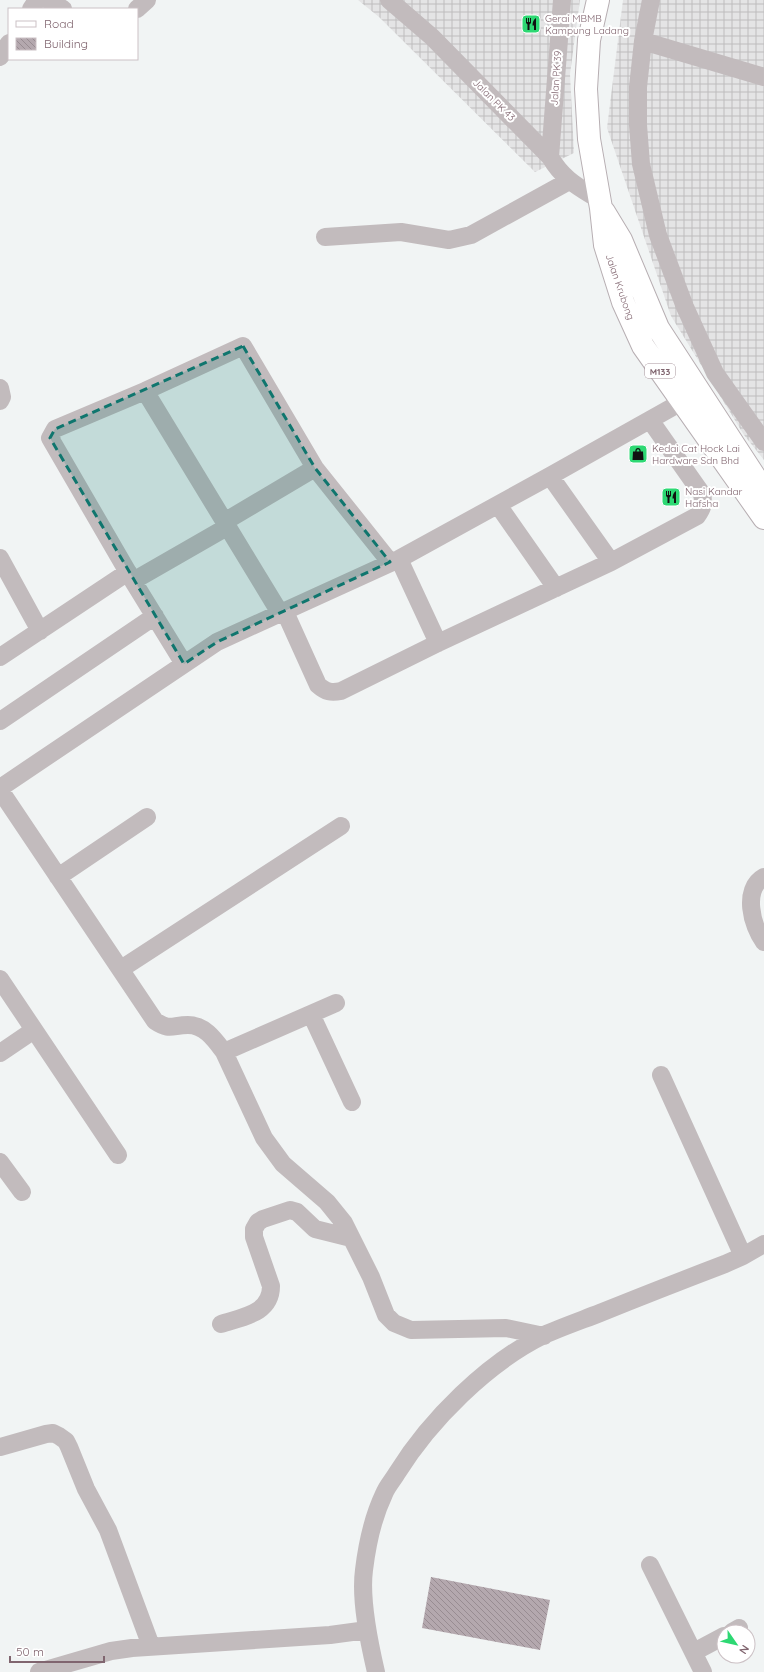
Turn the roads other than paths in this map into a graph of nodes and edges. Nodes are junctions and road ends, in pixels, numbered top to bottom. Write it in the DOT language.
graph roads {
  1 [pos="48,0"];
  2 [pos="147,0"];
  3 [pos="389,0"];
  4 [pos="562,0"];
  5 [pos="598,0"];
  6 [pos="651,0"];
  7 [pos="61,8"];
  8 [pos="138,8"];
  9 [pos="643,41"];
  10 [pos="8,45"];
  11 [pos="0,57"];
  12 [pos="764,77"];
  13 [pos="550,156"];
  14 [pos="569,181"];
  15 [pos="600,203"];
  16 [pos="325,237"];
  17 [pos="145,391"];
  18 [pos="691,397"];
  19 [pos="650,420"];
  20 [pos="764,442"];
  21 [pos="744,460"];
  22 [pos="315,468"];
  23 [pos="764,474"];
  24 [pos="550,476"];
  25 [pos="764,491"];
  26 [pos="498,505"];
  27 [pos="763,515"];
  28 [pos="226,524"];
  29 [pos="0,558"];
  30 [pos="395,560"];
  31 [pos="611,562"];
  32 [pos="130,577"];
  33 [pos="556,588"];
  34 [pos="282,613"];
  35 [pos="155,616"];
  36 [pos="40,631"];
  37 [pos="438,642"];
  38 [pos="0,657"];
  39 [pos="184,664"];
  40 [pos="0,721"];
  41 [pos="2,783"];
  42 [pos="147,817"];
  43 [pos="341,826"];
  44 [pos="58,877"];
  45 [pos="764,877"];
  46 [pos="764,942"];
  47 [pos="121,970"];
  48 [pos="0,979"];
  49 [pos="336,1003"];
  50 [pos="311,1014"];
  51 [pos="34,1030"];
  52 [pos="0,1052"];
  53 [pos="224,1052"];
  54 [pos="661,1075"];
  55 [pos="352,1102"];
  56 [pos="118,1155"];
  57 [pos="0,1162"];
  58 [pos="22,1192"];
  59 [pos="352,1238"];
  60 [pos="764,1244"];
  61 [pos="743,1256"];
  62 [pos="221,1324"];
  63 [pos="544,1336"];
  64 [pos="0,1447"];
  65 [pos="650,1565"];
  66 [pos="367,1630"];
  67 [pos="716,1640"];
  68 [pos="151,1646"];
  69 [pos="694,1652"];
  70 [pos="92,1664"];
  71 [pos="699,1671"];
  72 [pos="39,1672"];
  73 [pos="376,1672"];
  1 -- 7 [label="street"];
  2 -- 8 [label="street"];
  3 -- 13 [label="street, Jalan PK 43"];
  4 -- 13 [label="street, Jalan PK 39"];
  5 -- 15 [label="main road, Jalan Krubong / M133"];
  6 -- 9 [label="street"];
  9 -- 12 [label="street"];
  9 -- 20 [label="street"];
  10 -- 11 [label="street"];
  13 -- 14 [label="street, Jalan PK 43"];
  14 -- 15 [label="street, Jalan PK 43"];
  14 -- 16 [label="street"];
  15 -- 18 [label="main road, Jalan Krubong / M133"];
  17 -- 22 [label="street"];
  17 -- 28 [label="street"];
  17 -- 32 [label="street"];
  18 -- 19 [label="street"];
  18 -- 21 [label="main road, Jalan Krubong / M133"];
  18 -- 27 [label="main road, Jalan Krubong / M133"];
  19 -- 24 [label="street"];
  19 -- 31 [label="street"];
  21 -- 23 [label="main road"];
  21 -- 25 [label="main road, Jalan Krubong / M133"];
  22 -- 28 [label="street"];
  22 -- 30 [label="street"];
  24 -- 26 [label="street"];
  24 -- 31 [label="street"];
  26 -- 30 [label="street"];
  26 -- 33 [label="street"];
  28 -- 32 [label="street"];
  28 -- 34 [label="street"];
  29 -- 36 [label="street"];
  30 -- 34 [label="street"];
  30 -- 37 [label="street"];
  31 -- 33 [label="street"];
  32 -- 35 [label="street"];
  32 -- 36 [label="street"];
  33 -- 37 [label="street"];
  34 -- 37 [label="street"];
  34 -- 39 [label="street"];
  35 -- 39 [label="street"];
  35 -- 40 [label="street"];
  36 -- 38 [label="street"];
  39 -- 41 [label="street"];
  41 -- 44 [label="street"];
  42 -- 44 [label="street"];
  43 -- 47 [label="street"];
  44 -- 47 [label="street"];
  45 -- 46 [label="street"];
  47 -- 53 [label="street"];
  48 -- 51 [label="street"];
  49 -- 50 [label="street"];
  50 -- 53 [label="street"];
  50 -- 55 [label="street"];
  51 -- 52 [label="street"];
  51 -- 56 [label="street"];
  53 -- 59 [label="street"];
  54 -- 61 [label="street"];
  57 -- 58 [label="street"];
  59 -- 62 [label="street"];
  59 -- 63 [label="street"];
  60 -- 61 [label="street"];
  61 -- 63 [label="street"];
  63 -- 66 [label="street"];
  64 -- 68 [label="street"];
  65 -- 69 [label="street"];
  66 -- 68 [label="street"];
  66 -- 73 [label="street"];
  67 -- 69 [label="street"];
  68 -- 70 [label="street"];
  69 -- 71 [label="street"];
  70 -- 72 [label="street"];
}
